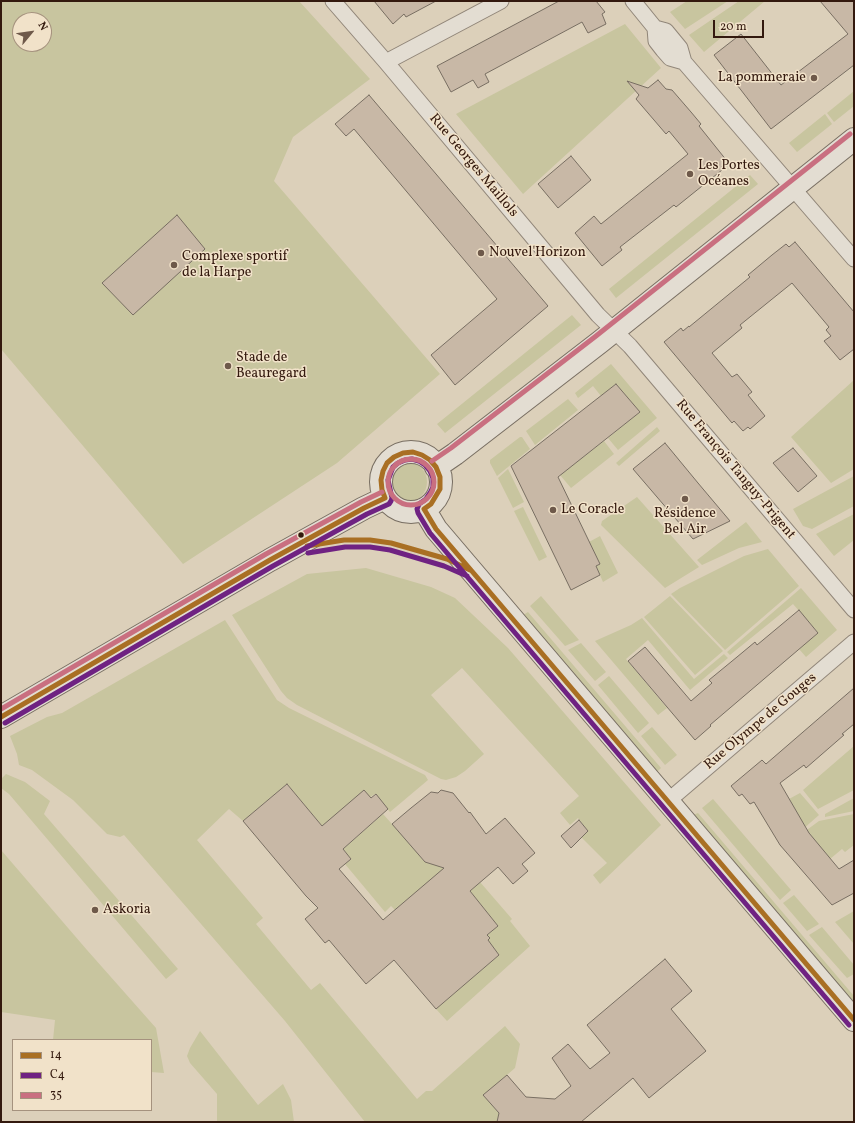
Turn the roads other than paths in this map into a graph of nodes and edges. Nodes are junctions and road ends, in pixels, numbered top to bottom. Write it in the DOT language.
graph roads {
  1 [pos="333,1"];
  2 [pos="501,1"];
  3 [pos="633,1"];
  4 [pos="386,62"];
  5 [pos="854,139"];
  6 [pos="793,188"];
  7 [pos="854,259"];
  8 [pos="614,331"];
  9 [pos="436,467"];
  10 [pos="385,498"];
  11 [pos="424,509"];
  12 [pos="854,610"];
  13 [pos="854,642"];
  14 [pos="1,717"];
  15 [pos="668,801"];
  16 [pos="854,1020"];
  1 -- 4 [label="street, Rue Georges Maillols"];
  2 -- 4 [label="street"];
  3 -- 6 [label="street"];
  4 -- 8 [label="street, Rue Georges Maillols"];
  5 -- 6 [label="street"];
  6 -- 7 [label="street"];
  6 -- 8 [label="street"];
  8 -- 9 [label="street"];
  8 -- 12 [label="street, Rue François Tanguy-Prigent"];
  9 -- 10 [label="street"];
  9 -- 11 [label="street"];
  10 -- 11 [label="street"];
  10 -- 14 [label="street"];
  11 -- 15 [label="street"];
  13 -- 15 [label="street, Rue Olympe de Gouges"];
  15 -- 16 [label="street"];
}
